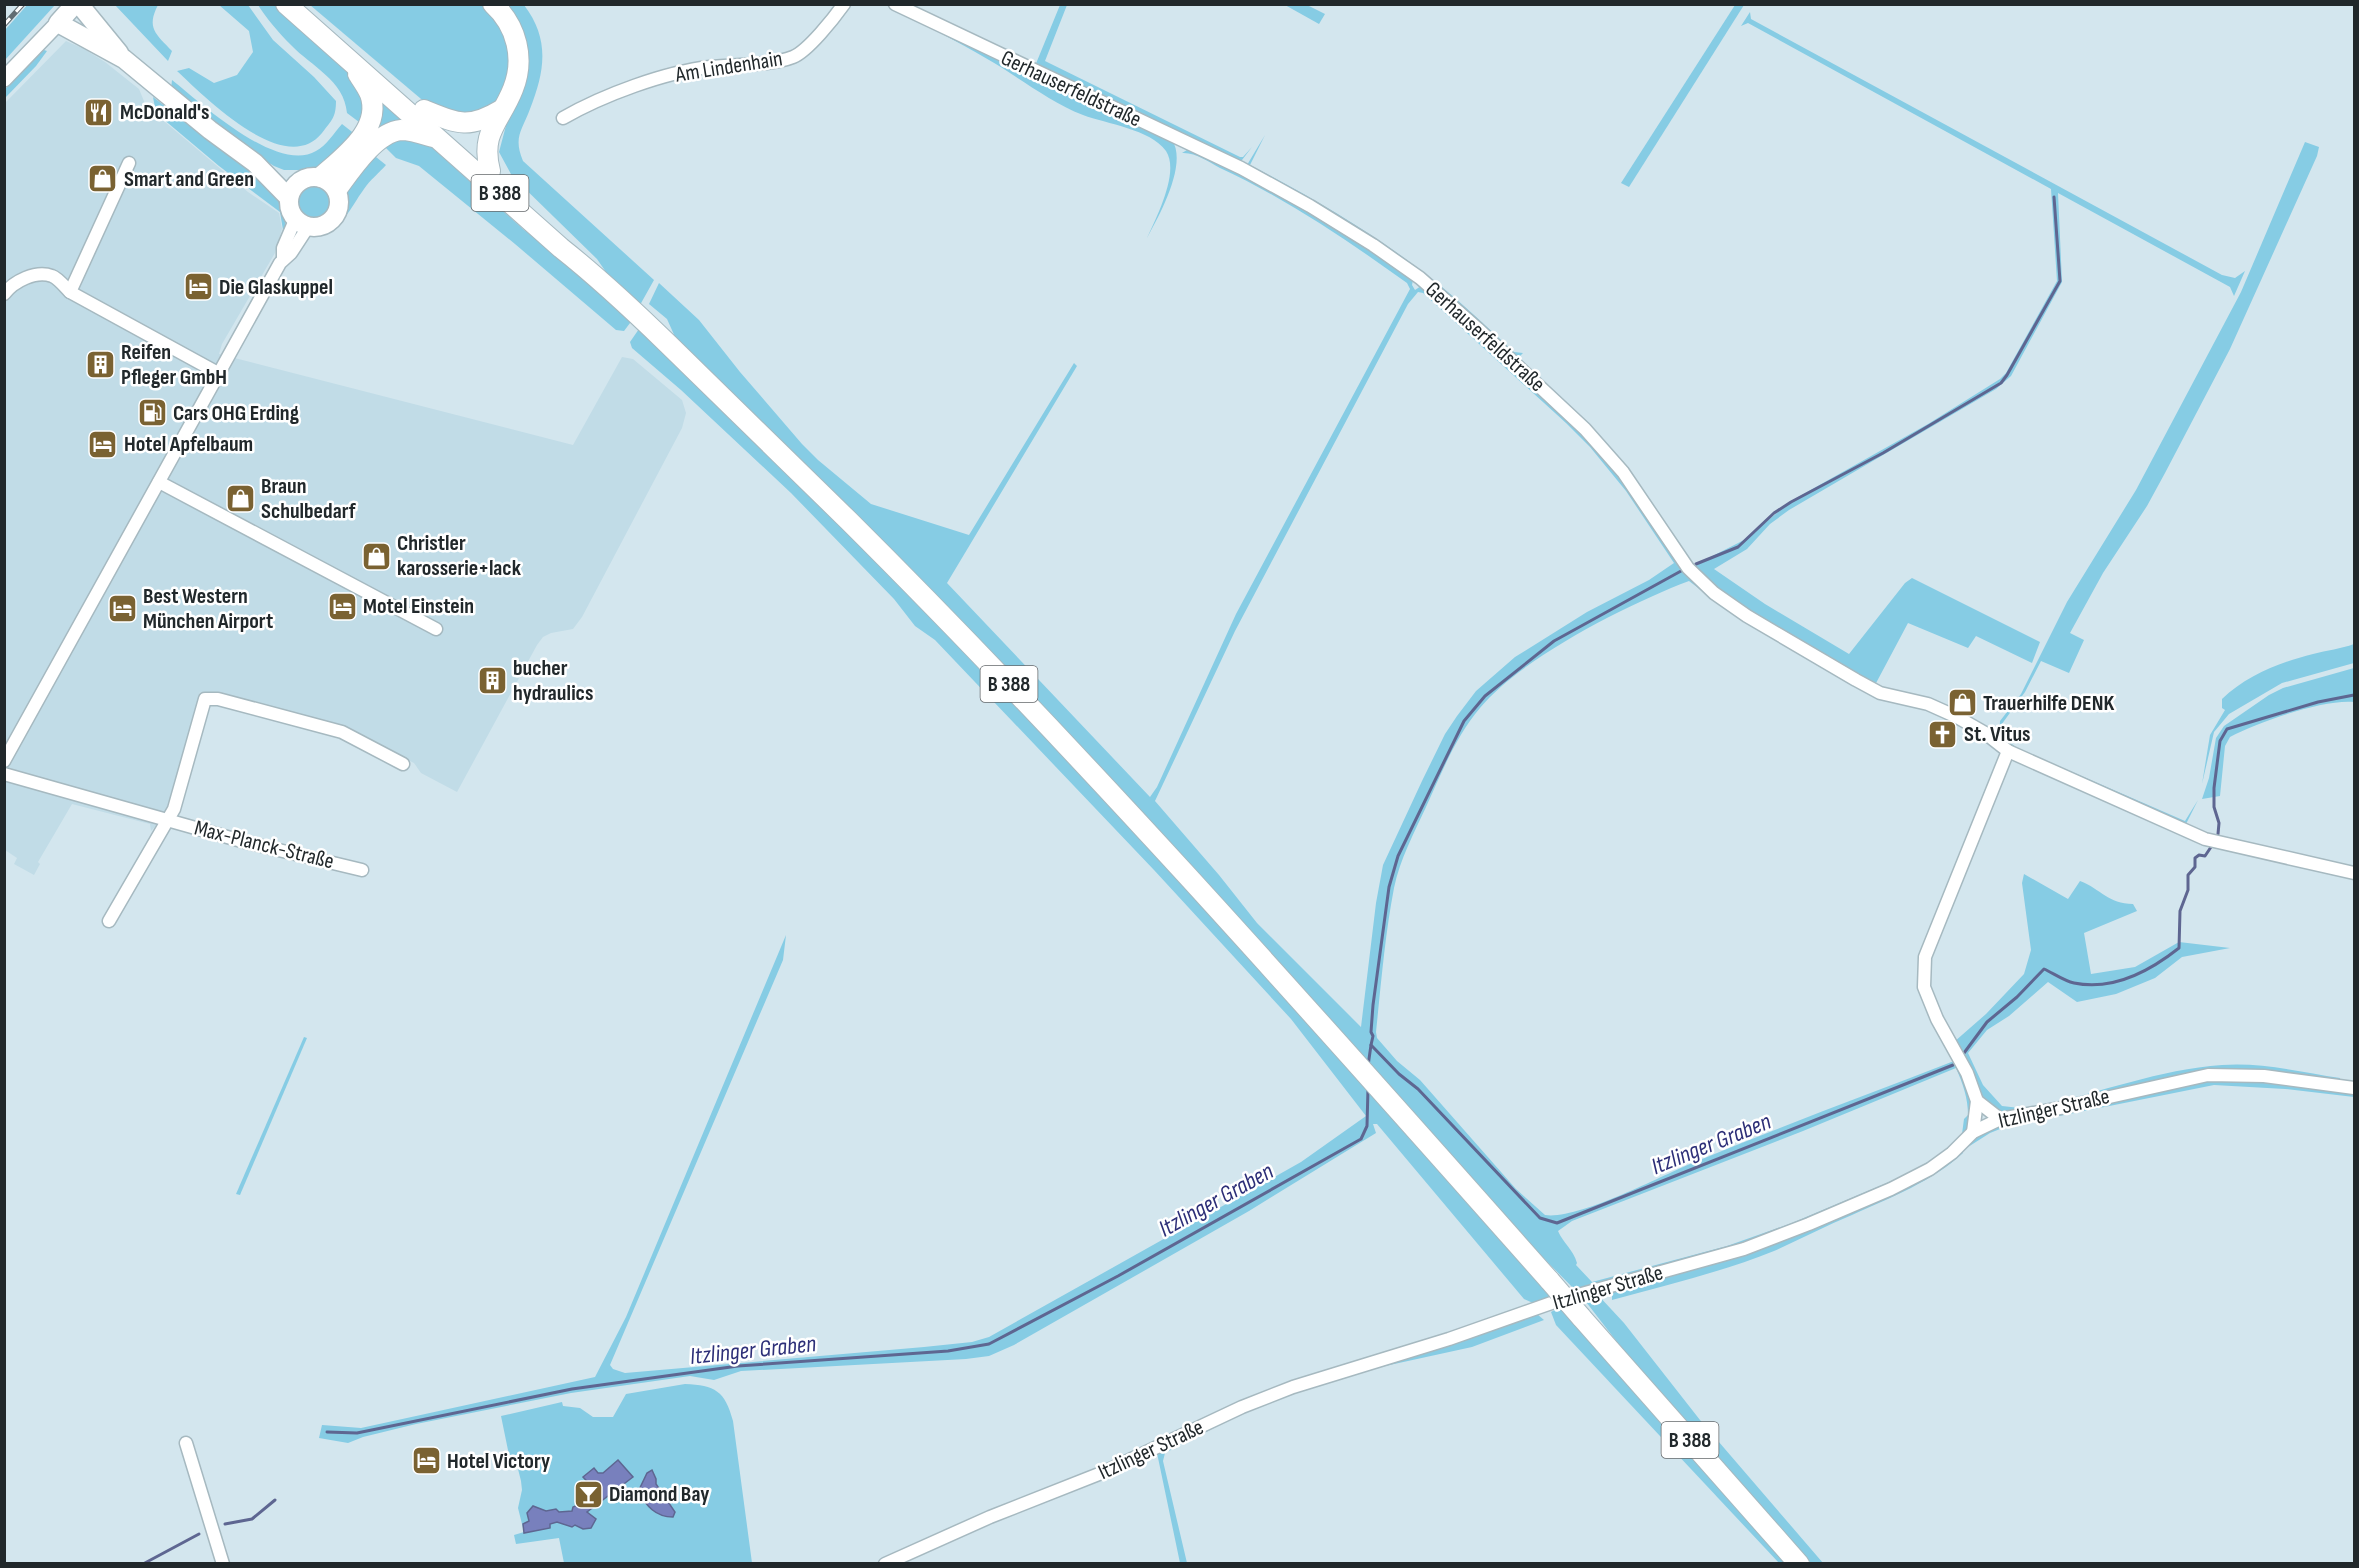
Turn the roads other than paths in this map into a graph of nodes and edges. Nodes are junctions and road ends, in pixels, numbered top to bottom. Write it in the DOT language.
graph roads {
  1 [pos="77,4"];
  2 [pos="286,4"];
  3 [pos="302,4"];
  4 [pos="493,4"];
  5 [pos="844,4"];
  6 [pos="895,4"];
  7 [pos="58,23"];
  8 [pos="124,59"];
  9 [pos="351,61"];
  10 [pos="4,79"];
  11 [pos="423,110"];
  12 [pos="501,110"];
  13 [pos="563,118"];
  14 [pos="438,138"];
  15 [pos="129,163"];
  16 [pos="255,163"];
  17 [pos="490,171"];
  18 [pos="299,181"];
  19 [pos="329,183"];
  20 [pos="289,198"];
  21 [pos="302,224"];
  22 [pos="596,276"];
  23 [pos="70,292"];
  24 [pos="4,294"];
  25 [pos="218,373"];
  26 [pos="159,482"];
  27 [pos="435,629"];
  28 [pos="2008,751"];
  29 [pos="4,761"];
  30 [pos="403,764"];
  31 [pos="4,774"];
  32 [pos="167,820"];
  33 [pos="362,870"];
  34 [pos="2355,873"];
  35 [pos="109,921"];
  36 [pos="2355,1088"];
  37 [pos="1977,1101"];
  38 [pos="2000,1119"];
  39 [pos="1973,1132"];
  40 [pos="186,1443"];
  41 [pos="223,1563"];
  42 [pos="885,1563"];
  43 [pos="1799,1563"];
  1 -- 7 [label="main road"];
  1 -- 8 [label="main road"];
  2 -- 9 [label="main road, B 388"];
  3 -- 11 [label="main road, B 388"];
  4 -- 12 [label="main road, B 388"];
  5 -- 13 [label="street, Am Lindenhain"];
  6 -- 28 [label="street, Gerhauserfeldstraße"];
  7 -- 8 [label="main road"];
  7 -- 10 [label="street"];
  8 -- 16 [label="main road"];
  9 -- 14 [label="main road, B 388"];
  9 -- 19 [label="main road, B 388"];
  11 -- 12 [label="main road, B 388"];
  11 -- 17 [label="main road, B 388"];
  12 -- 17 [label="main road, B 388"];
  14 -- 19 [label="main road, B 388"];
  14 -- 22 [label="main road, B 388"];
  15 -- 23 [label="street"];
  16 -- 18 [label="main road"];
  16 -- 20 [label="main road"];
  17 -- 22 [label="main road, B 388"];
  18 -- 19 [label="main road"];
  18 -- 20 [label="main road"];
  19 -- 21 [label="main road"];
  20 -- 21 [label="main road"];
  21 -- 25 [label="street"];
  22 -- 43 [label="main road, B 388, bridge"];
  23 -- 24 [label="street"];
  23 -- 25 [label="street"];
  25 -- 26 [label="street"];
  26 -- 27 [label="street"];
  26 -- 29 [label="street"];
  28 -- 34 [label="street, Gerhauserfeldstraße"];
  28 -- 37 [label="street"];
  30 -- 32 [label="street, Max-Planck-Straße"];
  31 -- 32 [label="street, Max-Planck-Straße"];
  32 -- 33 [label="street, Max-Planck-Straße"];
  32 -- 35 [label="street"];
  36 -- 38 [label="street, Itzlinger Straße"];
  37 -- 38 [label="street"];
  37 -- 39 [label="street"];
  38 -- 39 [label="street, Itzlinger Straße"];
  39 -- 42 [label="street, Itzlinger Straße"];
  40 -- 41 [label="street"];
}
